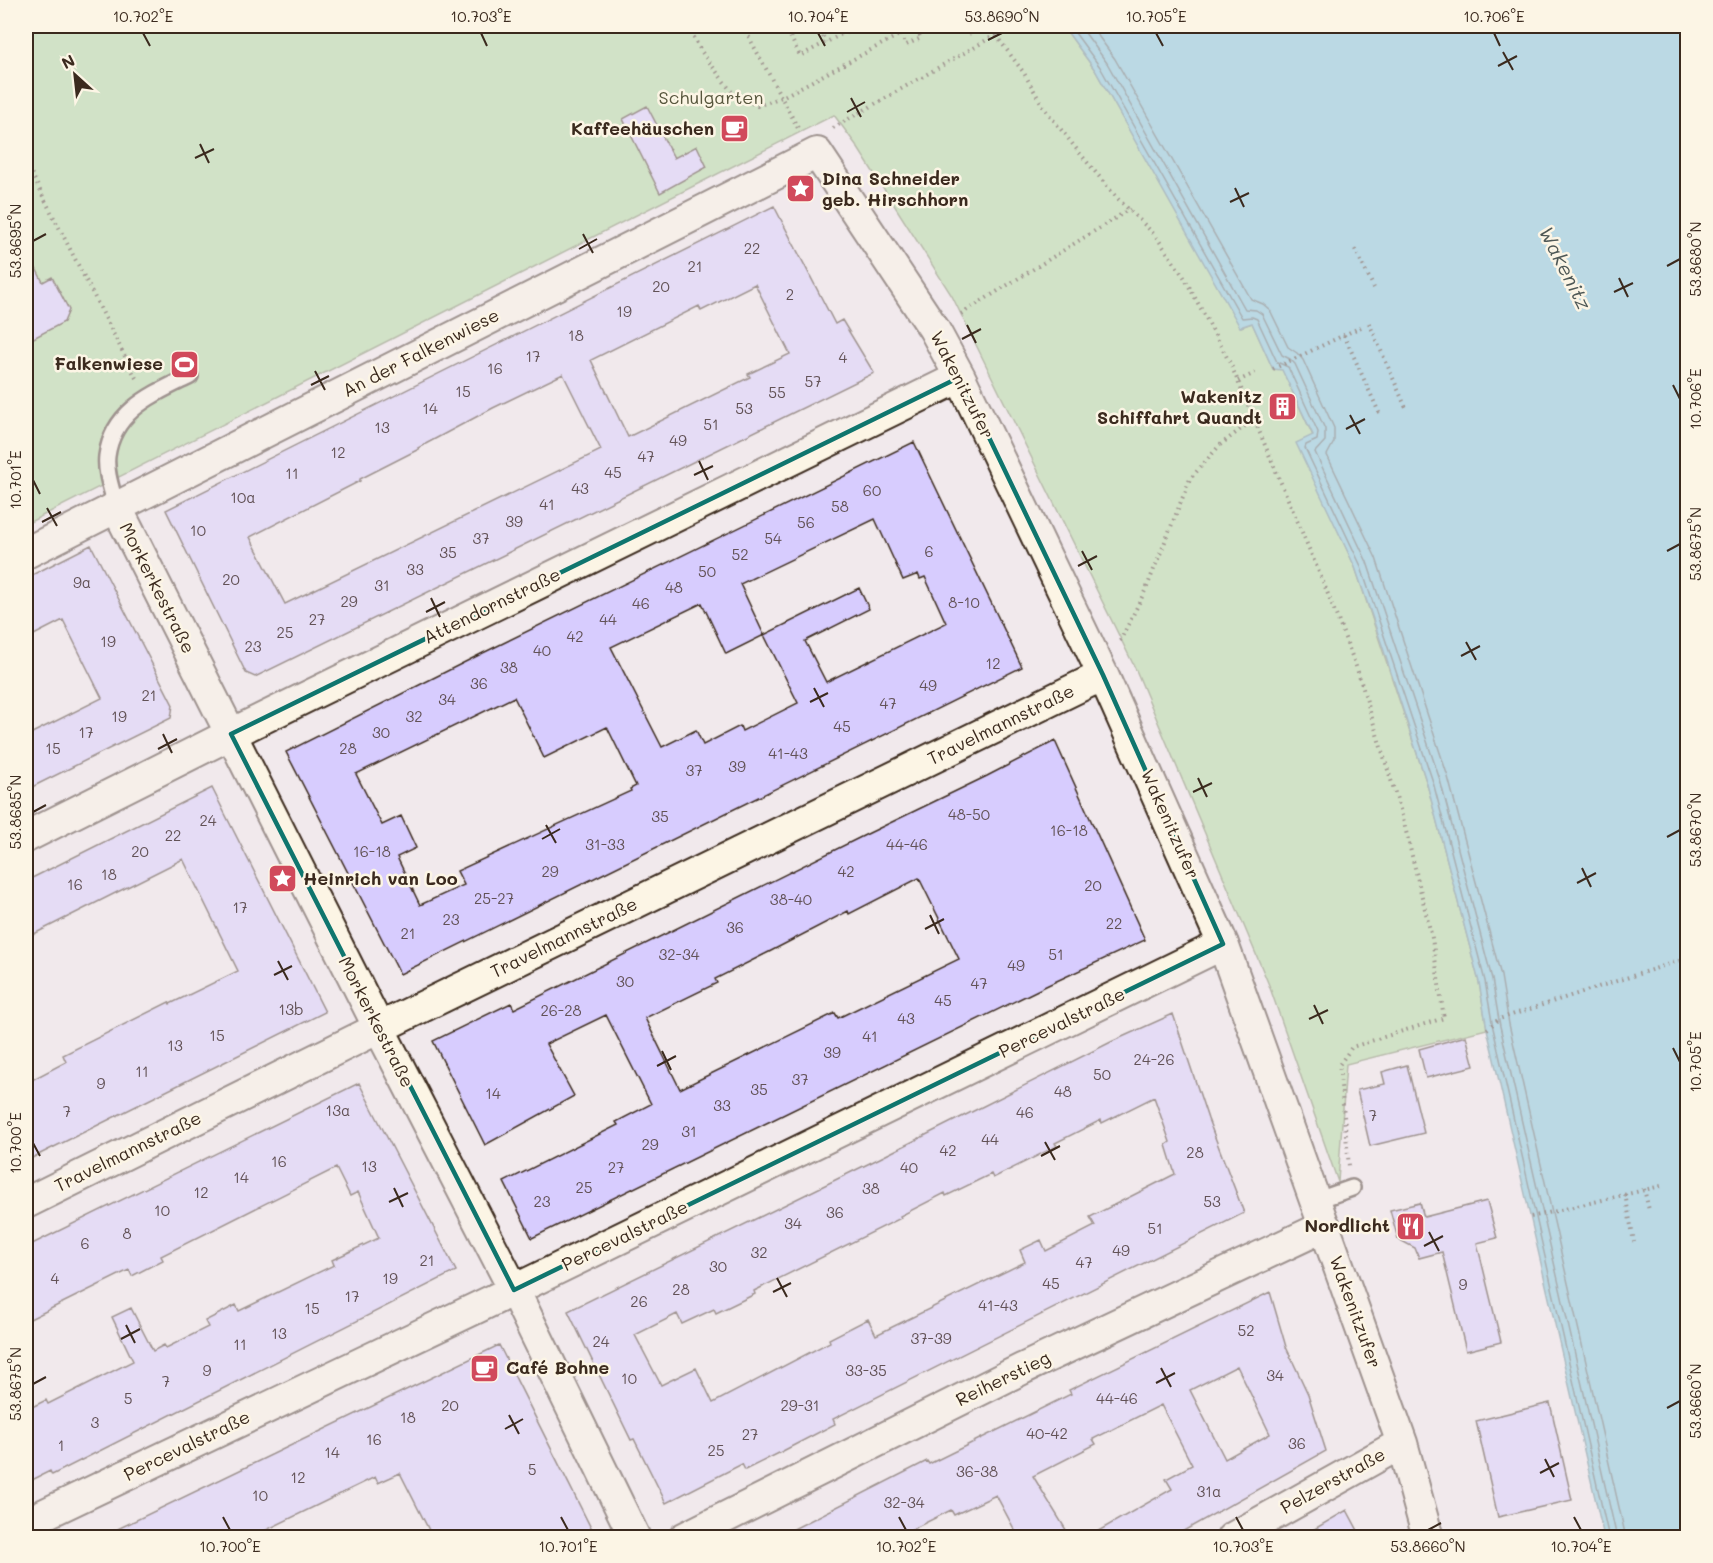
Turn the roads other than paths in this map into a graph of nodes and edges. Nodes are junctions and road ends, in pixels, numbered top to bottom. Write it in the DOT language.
graph roads {
  1 [pos="813,148"];
  2 [pos="190,376"];
  3 [pos="960,377"];
  4 [pos="116,506"];
  5 [pos="26,553"];
  6 [pos="1103,675"];
  7 [pos="231,734"];
  8 [pos="26,837"];
  9 [pos="1223,944"];
  10 [pos="379,1028"];
  11 [pos="1352,1188"];
  12 [pos="26,1203"];
  13 [pos="1320,1213"];
  14 [pos="514,1290"];
  15 [pos="1402,1443"];
  16 [pos="26,1523"];
  17 [pos="635,1538"];
  18 [pos="684,1538"];
  19 [pos="1232,1538"];
  20 [pos="1428,1538"];
  1 -- 3 [label="street, Wakenitzufer"];
  1 -- 4 [label="street, An der Falkenwiese"];
  2 -- 4 [label="lane"];
  3 -- 6 [label="street, Wakenitzufer"];
  3 -- 7 [label="street, Attendornstraße"];
  4 -- 5 [label="street, An der Falkenwiese"];
  4 -- 7 [label="street, Morkerkestraße"];
  6 -- 9 [label="street, Wakenitzufer"];
  6 -- 10 [label="street, Travelmannstraße"];
  7 -- 8 [label="street, Attendornstraße"];
  7 -- 10 [label="street, Morkerkestraße"];
  9 -- 13 [label="street, Wakenitzufer"];
  9 -- 14 [label="street, Percevalstraße"];
  10 -- 12 [label="street, Travelmannstraße"];
  10 -- 14 [label="street, Morkerkestraße"];
  11 -- 13 [label="lane"];
  13 -- 15 [label="street, Wakenitzufer"];
  13 -- 18 [label="street, Reiherstieg"];
  14 -- 16 [label="street, Percevalstraße"];
  14 -- 17 [label="street, Morkerkestraße"];
  15 -- 19 [label="street, Pelzerstraße"];
  15 -- 20 [label="street, Wakenitzufer"];
}
